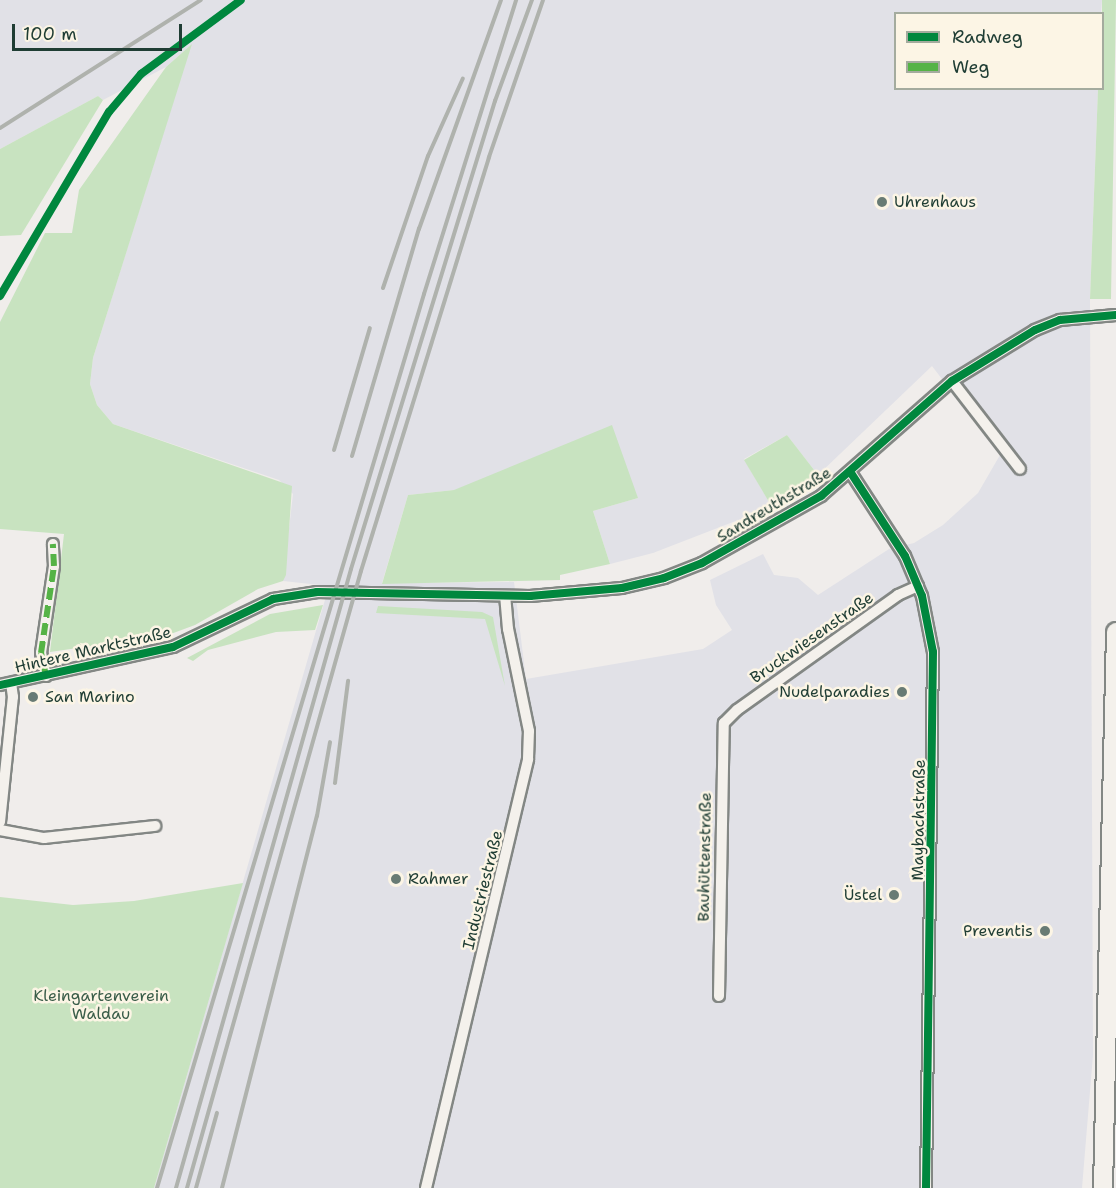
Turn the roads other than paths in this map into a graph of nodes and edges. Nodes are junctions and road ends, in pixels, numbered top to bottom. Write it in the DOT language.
graph roads {
  1 [pos="1116,315"];
  2 [pos="952,381"];
  3 [pos="1020,469"];
  4 [pos="851,473"];
  5 [pos="52,544"];
  6 [pos="918,586"];
  7 [pos="505,597"];
  8 [pos="1116,632"];
  9 [pos="46,675"];
  10 [pos="6,684"];
  11 [pos="727,719"];
  12 [pos="0,822"];
  13 [pos="155,826"];
  14 [pos="0,830"];
  15 [pos="719,996"];
  16 [pos="1104,1107"];
  17 [pos="426,1188"];
  18 [pos="926,1188"];
  19 [pos="1095,1188"];
  20 [pos="1103,1188"];
  1 -- 2 [label="street, Sandreuthstraße"];
  2 -- 3 [label="street"];
  2 -- 4 [label="street, Sandreuthstraße"];
  4 -- 6 [label="street, Maybachstraße"];
  4 -- 7 [label="street, Sandreuthstraße"];
  5 -- 9 [label="street"];
  6 -- 11 [label="street, Bruckwiesenstraße"];
  6 -- 18 [label="street, Maybachstraße"];
  7 -- 9 [label="street, Hintere Marktstraße"];
  7 -- 17 [label="street, Industriestraße"];
  8 -- 16 [label="highway"];
  9 -- 10 [label="street, Hintere Marktstraße"];
  10 -- 12 [label="street"];
  11 -- 15 [label="street, Bauhüttenstraße"];
  13 -- 14 [label="street"];
  16 -- 19 [label="highway"];
  16 -- 20 [label="highway"];
}
